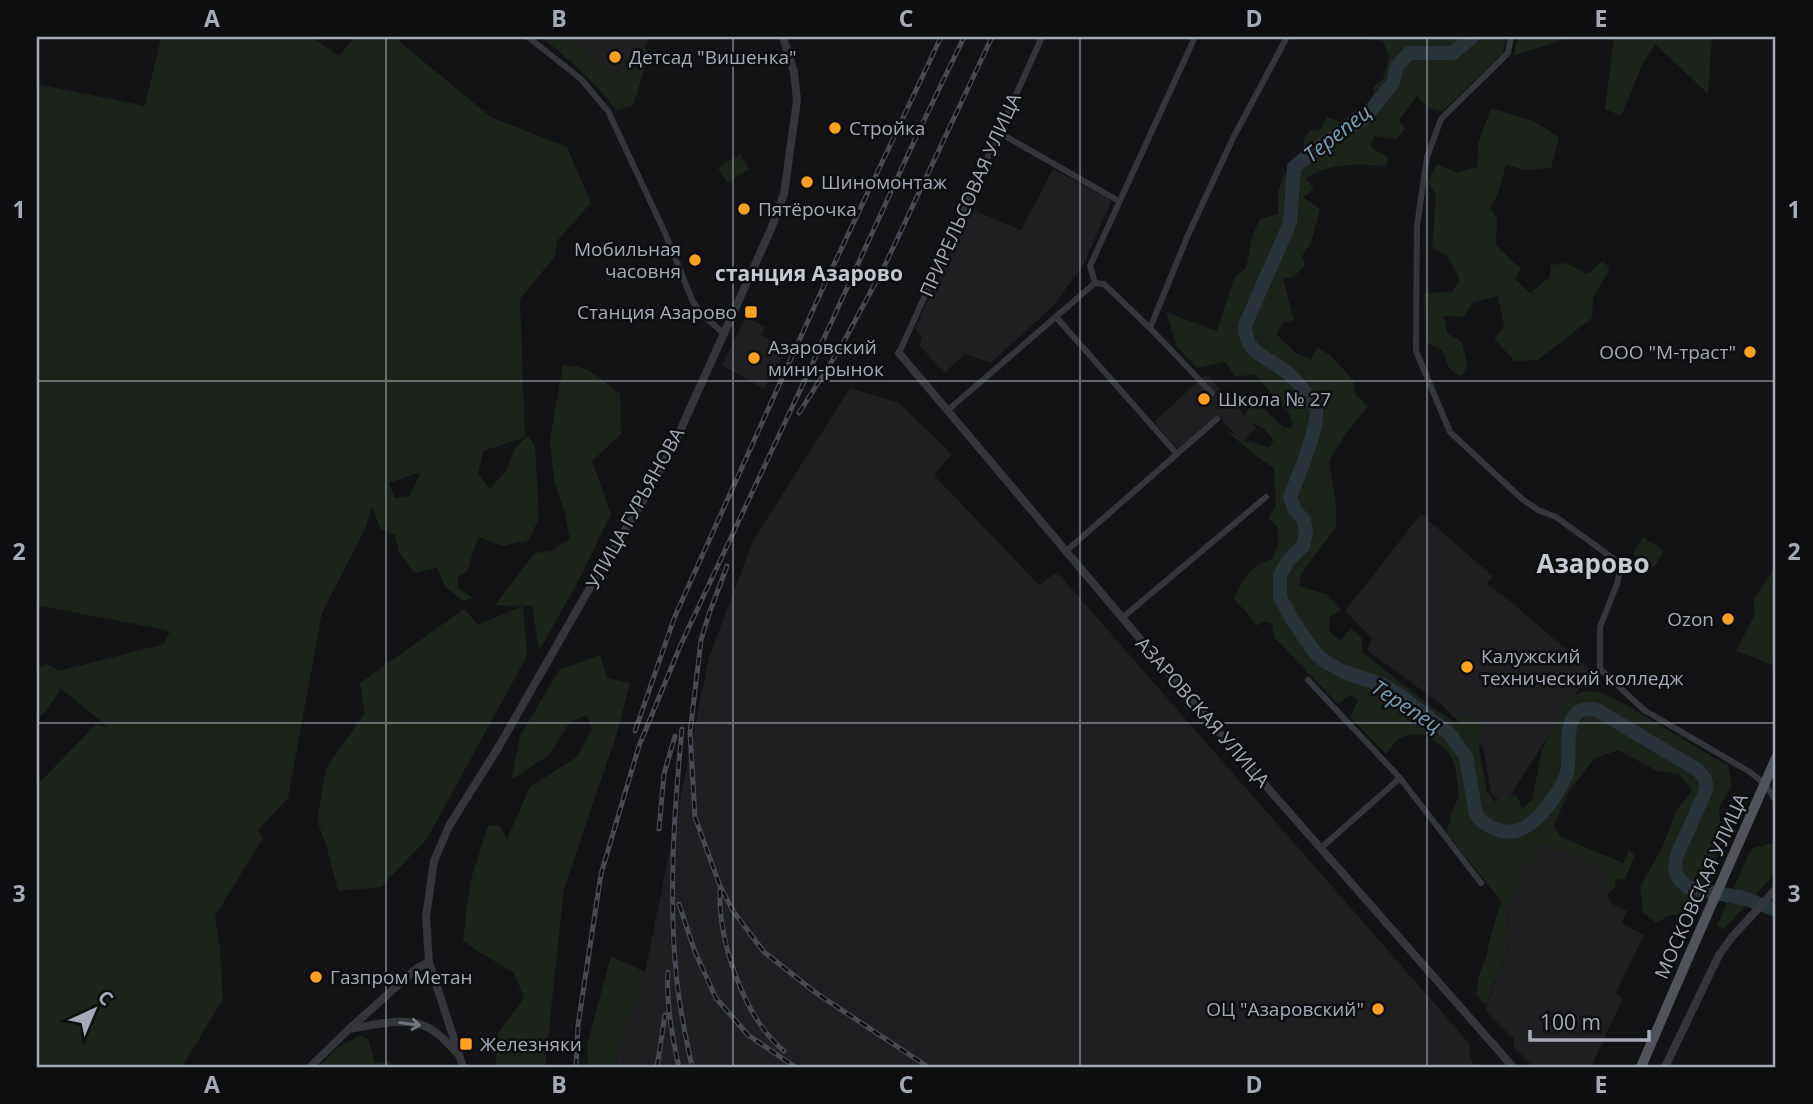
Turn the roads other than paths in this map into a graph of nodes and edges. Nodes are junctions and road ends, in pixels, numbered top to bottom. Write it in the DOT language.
graph roads {
  1 [pos="528,37"];
  2 [pos="783,37"];
  3 [pos="1042,37"];
  4 [pos="1195,37"];
  5 [pos="1287,37"];
  6 [pos="1511,37"];
  7 [pos="998,132"];
  8 [pos="1119,201"];
  9 [pos="1095,283"];
  10 [pos="1056,317"];
  11 [pos="1150,328"];
  12 [pos="723,333"];
  13 [pos="899,353"];
  14 [pos="1212,393"];
  15 [pos="948,410"];
  16 [pos="1216,419"];
  17 [pos="1177,454"];
  18 [pos="1266,497"];
  19 [pos="1066,551"];
  20 [pos="1122,618"];
  21 [pos="1308,680"];
  22 [pos="1776,758"];
  23 [pos="1400,778"];
  24 [pos="1776,801"];
  25 [pos="1321,848"];
  26 [pos="1481,883"];
  27 [pos="1776,889"];
  28 [pos="429,962"];
  29 [pos="348,1030"];
  30 [pos="460,1057"];
  31 [pos="310,1067"];
  32 [pos="463,1067"];
  33 [pos="1513,1067"];
  34 [pos="1641,1067"];
  35 [pos="1665,1067"];
  1 -- 12 [label="street"];
  2 -- 12 [label="street, УЛИЦА ГУРЬЯНОВА"];
  3 -- 7 [label="street, ПРИРЕЛЬСОВАЯ УЛИЦА"];
  4 -- 8 [label="street"];
  5 -- 11 [label="street"];
  6 -- 24 [label="street"];
  7 -- 8 [label="street"];
  7 -- 13 [label="street, ПРИРЕЛЬСОВАЯ УЛИЦА"];
  8 -- 9 [label="street"];
  9 -- 10 [label="street"];
  9 -- 11 [label="street"];
  10 -- 15 [label="street"];
  10 -- 17 [label="street"];
  11 -- 14 [label="street"];
  12 -- 28 [label="street, УЛИЦА ГУРЬЯНОВА"];
  13 -- 15 [label="street, АЗАРОВСКАЯ УЛИЦА"];
  15 -- 19 [label="street, АЗАРОВСКАЯ УЛИЦА"];
  16 -- 17 [label="street"];
  17 -- 19 [label="street"];
  18 -- 20 [label="street"];
  19 -- 20 [label="street, АЗАРОВСКАЯ УЛИЦА"];
  20 -- 25 [label="street, АЗАРОВСКАЯ УЛИЦА"];
  21 -- 23 [label="street"];
  22 -- 34 [label="main road, МОСКОВСКАЯ УЛИЦА, bridge"];
  23 -- 25 [label="street"];
  23 -- 26 [label="street"];
  25 -- 33 [label="street, АЗАРОВСКАЯ УЛИЦА"];
  27 -- 35 [label="street"];
  28 -- 29 [label="street"];
  28 -- 30 [label="street, УЛИЦА ГУРЬЯНОВА"];
  29 -- 30 [label="street, one-way"];
  29 -- 31 [label="street"];
  30 -- 32 [label="street, УЛИЦА ГУРЬЯНОВА"];
}
